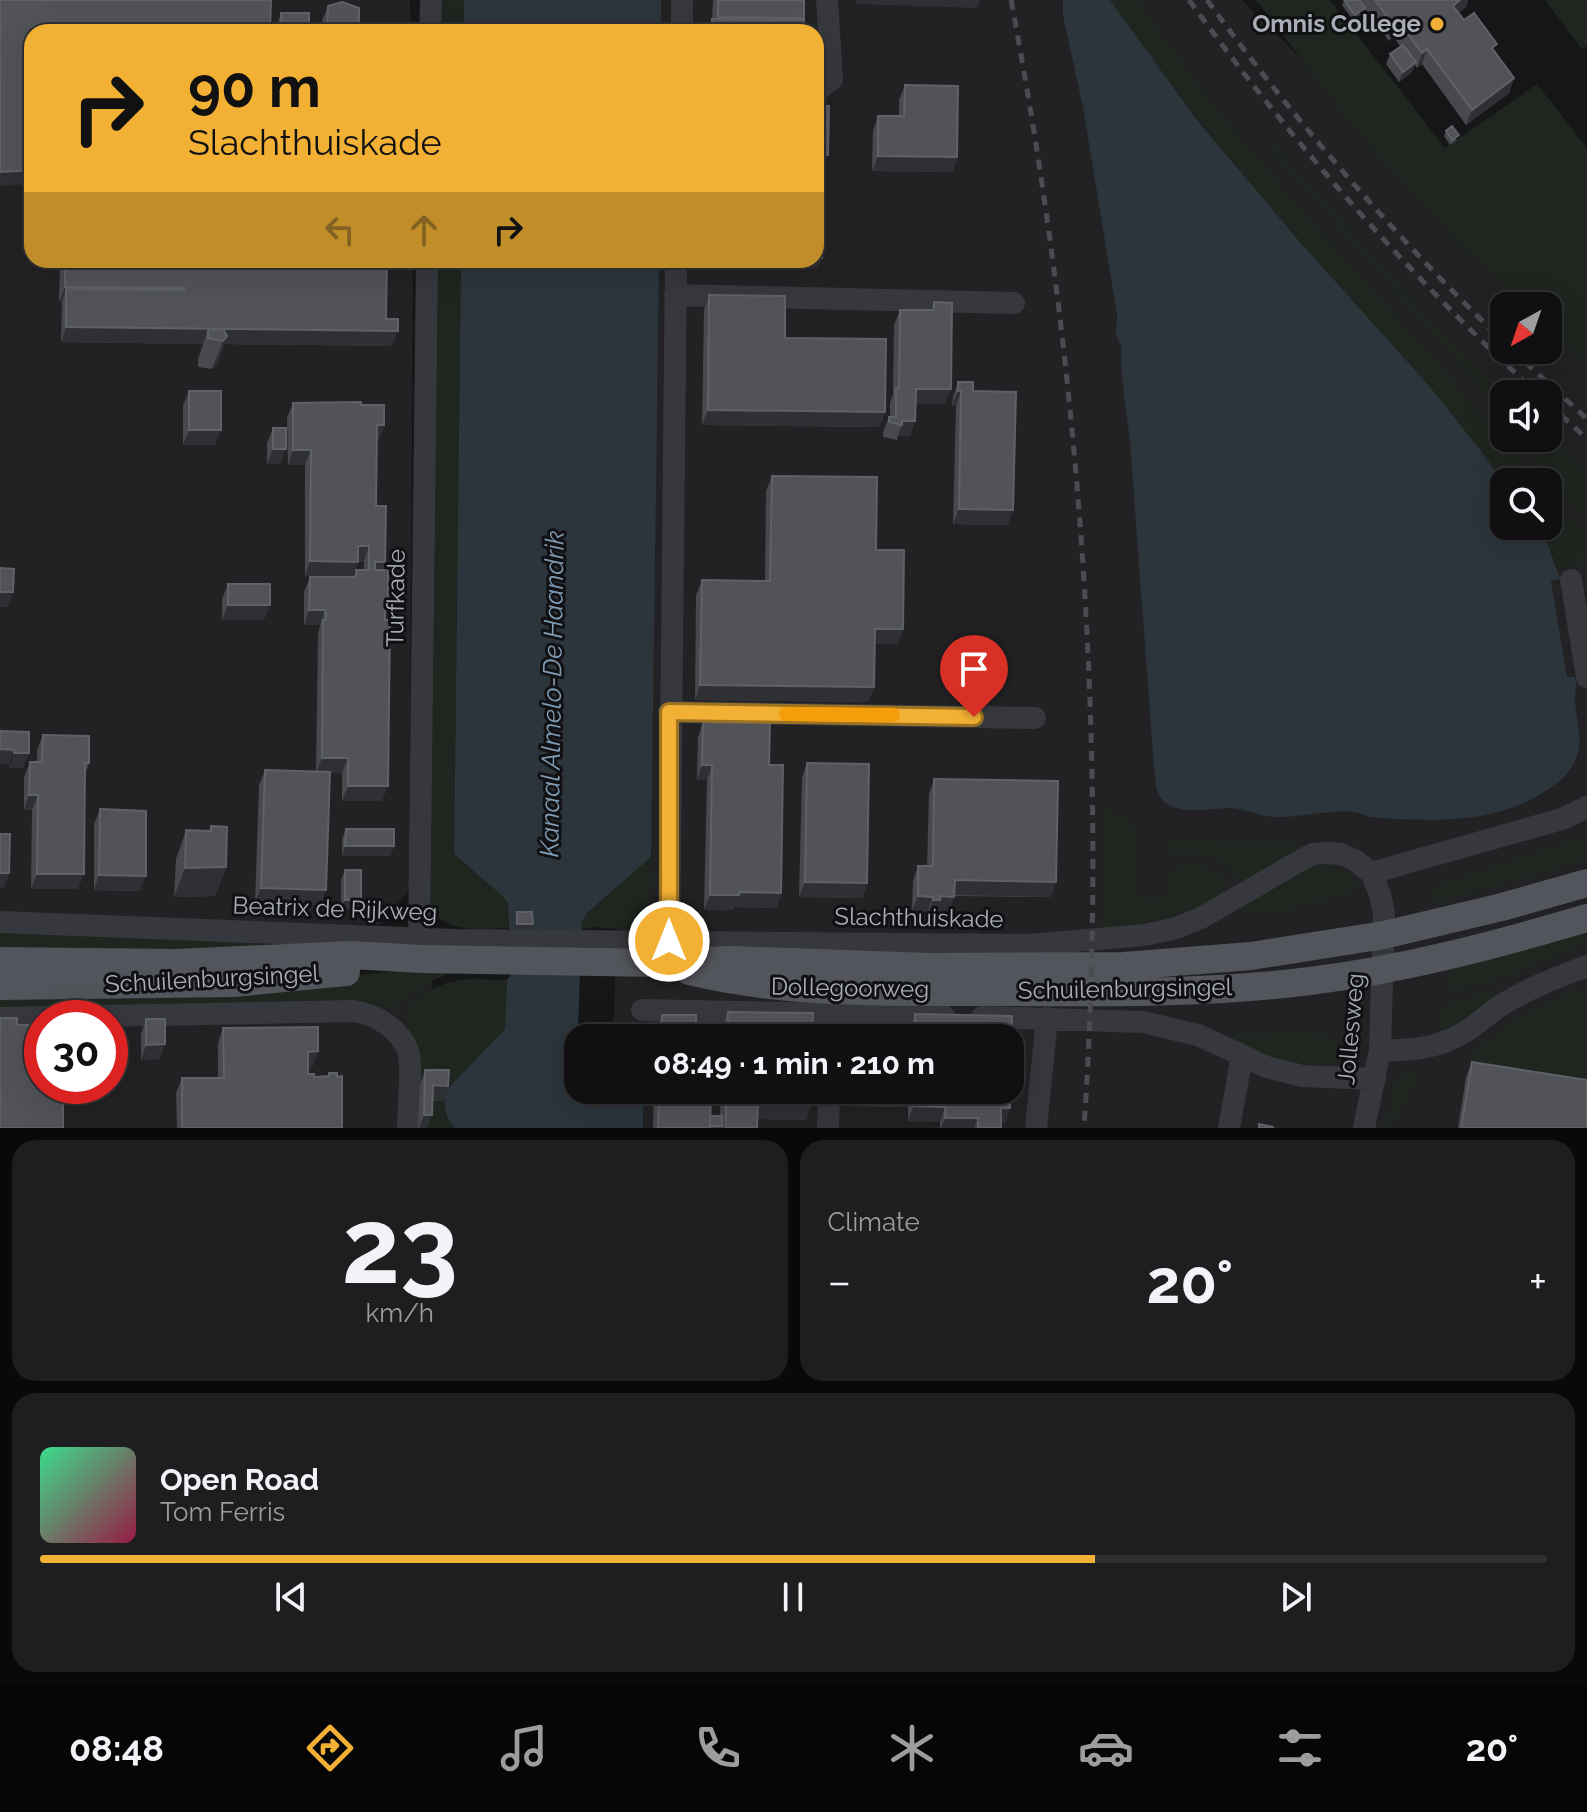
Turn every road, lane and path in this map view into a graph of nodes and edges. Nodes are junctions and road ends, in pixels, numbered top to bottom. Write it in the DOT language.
graph roads {
  1 [pos="431,0"];
  2 [pos="682,0"];
  3 [pos="827,0"];
  4 [pos="430,24"];
  5 [pos="682,24"];
  6 [pos="824,86"];
  7 [pos="427,268"];
  8 [pos="676,268"];
  9 [pos="675,295"];
  10 [pos="1014,303"];
  11 [pos="1571,580"];
  12 [pos="1587,677"];
  13 [pos="669,712"];
  14 [pos="1035,718"];
  15 [pos="1587,807"];
  16 [pos="1371,873"];
  17 [pos="1587,883"];
  18 [pos="1587,918"];
  19 [pos="0,922"];
  20 [pos="1384,935"];
  21 [pos="420,948"];
  22 [pos="663,952"];
  23 [pos="0,961"];
  24 [pos="1587,966"];
  25 [pos="1383,970"];
  26 [pos="0,986"];
  27 [pos="642,1010"];
  28 [pos="830,1013"];
  29 [pos="0,1018"];
  30 [pos="1047,1018"];
  31 [pos="830,1024"];
  32 [pos="1380,1050"];
  33 [pos="1242,1056"];
  34 [pos="1375,1079"];
  35 [pos="829,1104"];
  36 [pos="408,1128"];
  37 [pos="828,1128"];
  38 [pos="1036,1128"];
  39 [pos="1229,1128"];
  40 [pos="1364,1128"];
  1 -- 4 [label="street"];
  2 -- 5 [label="street"];
  3 -- 6 [label="street"];
  7 -- 21 [label="street, Turfkade"];
  8 -- 9 [label="street"];
  9 -- 10 [label="street"];
  9 -- 13 [label="street"];
  11 -- 12 [label="street"];
  13 -- 14 [label="street"];
  13 -- 22 [label="street"];
  15 -- 16 [label="street"];
  16 -- 20 [label="street"];
  16 -- 22 [label="street, Slachthuiskade"];
  17 -- 20 [label="main road, Schuilenburgsingel"];
  18 -- 25 [label="main road, Schuilenburgsingel"];
  19 -- 21 [label="street, Beatrix de Rijkweg"];
  20 -- 22 [label="main road, Schuilenburgsingel"];
  20 -- 25 [label="street, Jollesweg"];
  21 -- 22 [label="main road, Schuilenburgsingel"];
  21 -- 23 [label="main road, Schuilenburgsingel"];
  21 -- 26 [label="main road, Schuilenburgsingel"];
  22 -- 25 [label="main road, Schuilenburgsingel"];
  24 -- 32 [label="street"];
  25 -- 32 [label="street, Jollesweg"];
  27 -- 28 [label="street, Dollegoorweg"];
  28 -- 30 [label="street, Dollegoorweg"];
  28 -- 31 [label="street"];
  29 -- 36 [label="street"];
  30 -- 33 [label="street, Dollegoorweg"];
  30 -- 38 [label="street"];
  32 -- 34 [label="street, Jollesweg"];
  33 -- 34 [label="street, Dollegoorweg"];
  33 -- 39 [label="street"];
  34 -- 40 [label="street, Jollesweg"];
  35 -- 37 [label="street"];
}
